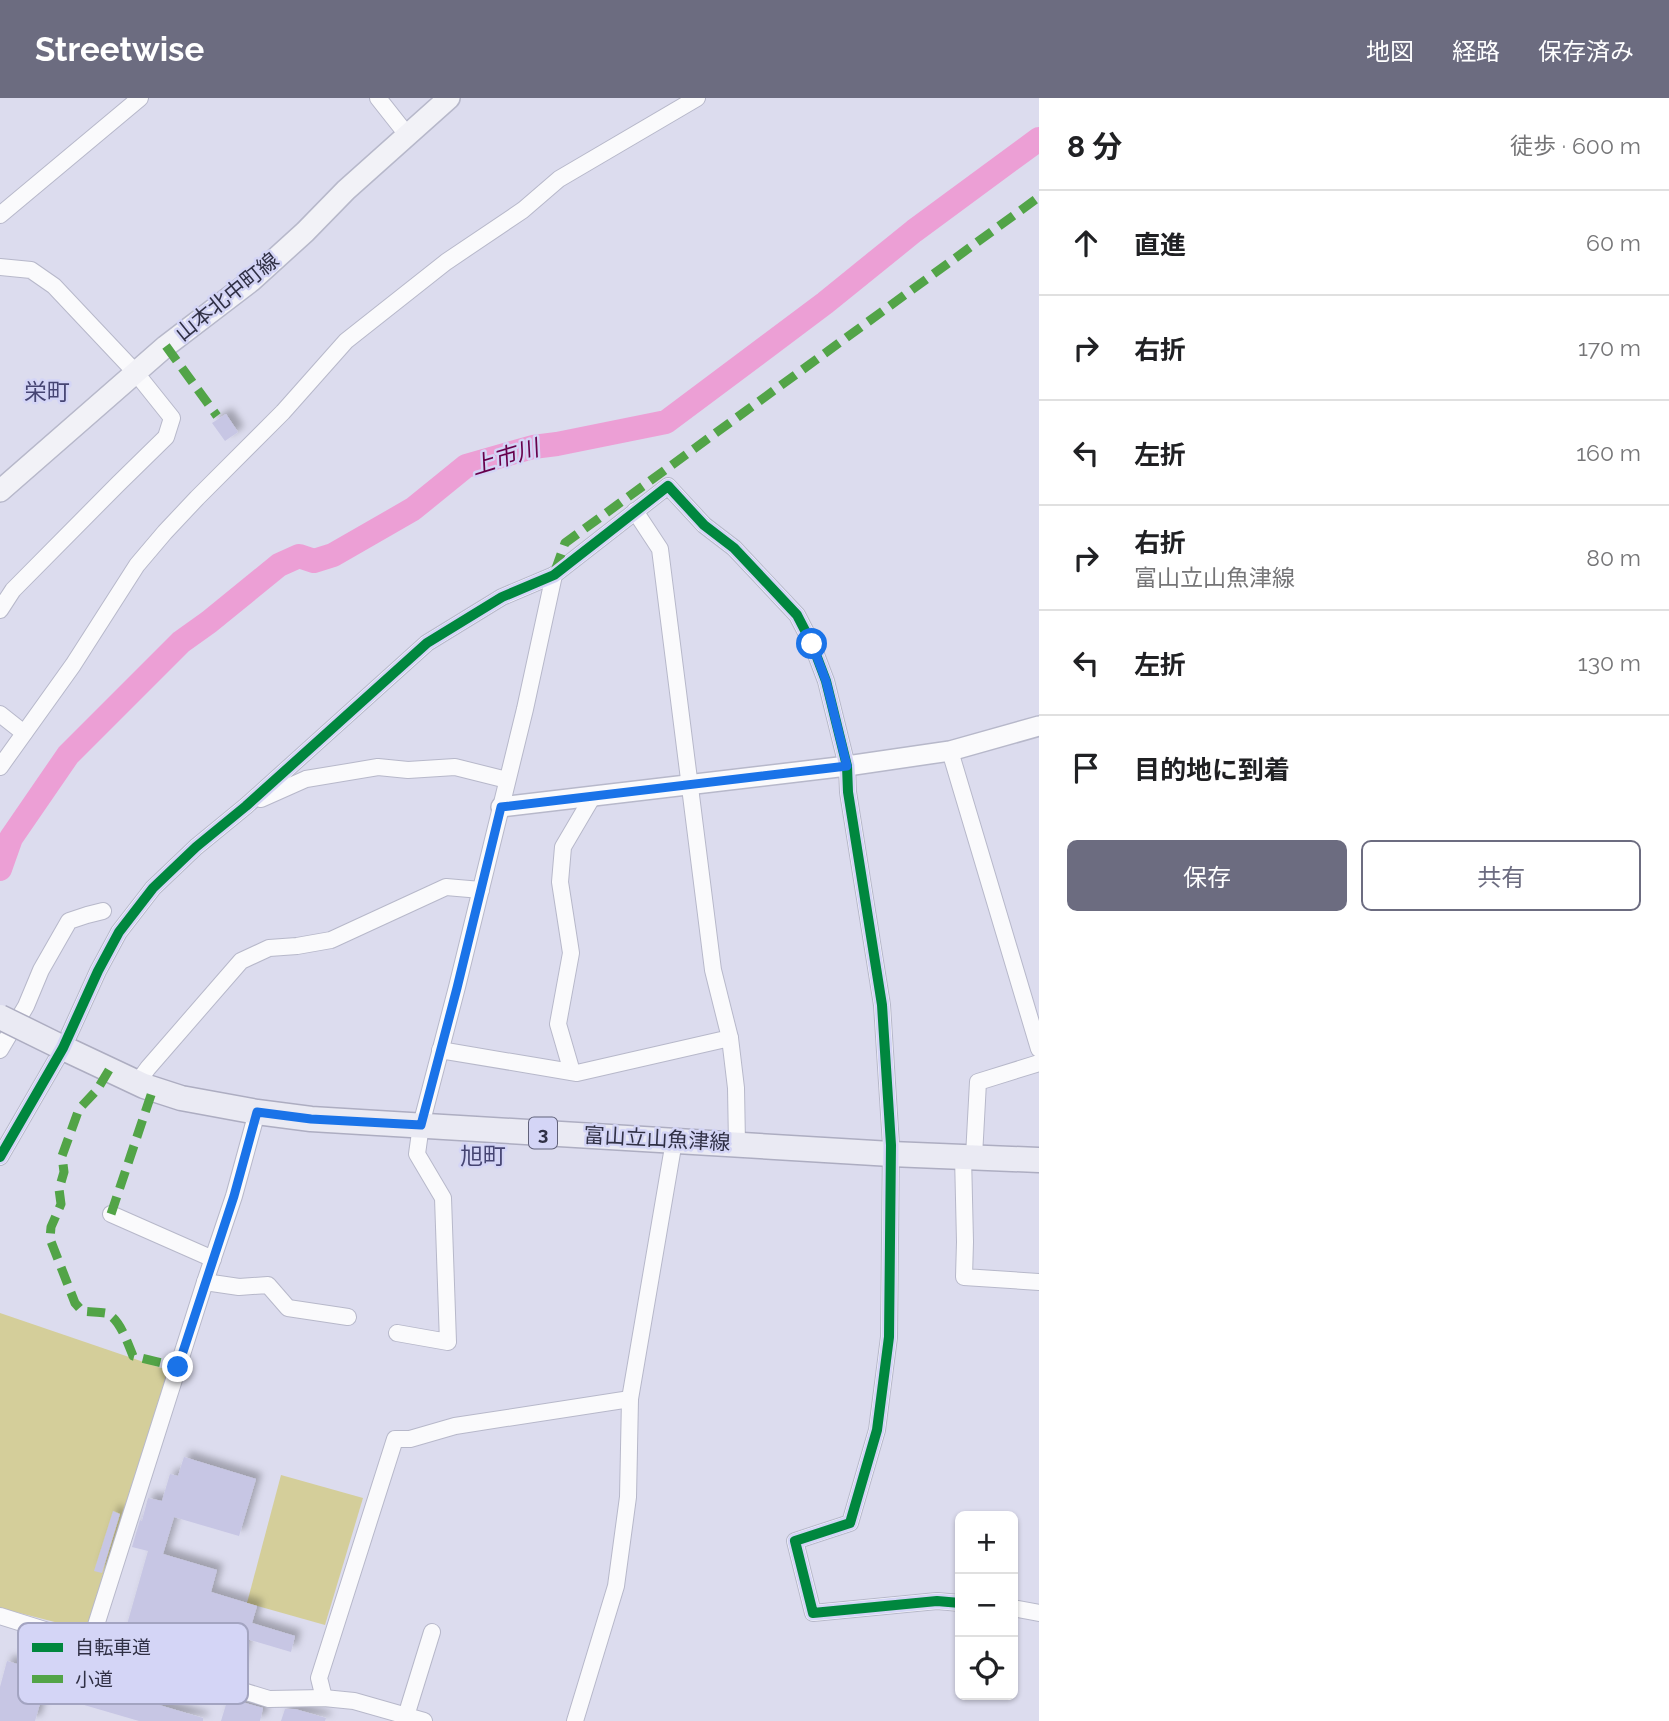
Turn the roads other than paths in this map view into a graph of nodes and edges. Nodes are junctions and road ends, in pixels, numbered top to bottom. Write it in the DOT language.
graph roads {
  1 [pos="140,98"];
  2 [pos="378,98"];
  3 [pos="449,98"];
  4 [pos="697,98"];
  5 [pos="408,136"];
  6 [pos="0,215"];
  7 [pos="0,267"];
  8 [pos="136,373"];
  9 [pos="0,491"];
  10 [pos="635,511"];
  11 [pos="554,575"];
  12 [pos="0,610"];
  13 [pos="0,714"];
  14 [pos="1039,726"];
  15 [pos="24,733"];
  16 [pos="950,751"];
  17 [pos="847,766"];
  18 [pos="0,767"];
  19 [pos="507,779"];
  20 [pos="690,784"];
  21 [pos="593,796"];
  22 [pos="246,806"];
  23 [pos="501,807"];
  24 [pos="481,890"];
  25 [pos="103,911"];
  26 [pos="0,1017"];
  27 [pos="730,1038"];
  28 [pos="61,1047"];
  29 [pos="1039,1049"];
  30 [pos="0,1050"];
  31 [pos="440,1050"];
  32 [pos="1039,1063"];
  33 [pos="572,1072"];
  34 [pos="137,1083"];
  35 [pos="257,1112"];
  36 [pos="421,1125"];
  37 [pos="674,1141"];
  38 [pos="737,1144"];
  39 [pos="891,1154"];
  40 [pos="969,1156"];
  41 [pos="0,1157"];
  42 [pos="1039,1160"];
  43 [pos="111,1214"];
  44 [pos="213,1259"];
  45 [pos="205,1282"];
  46 [pos="1039,1282"];
  47 [pos="348,1317"];
  48 [pos="397,1333"];
  49 [pos="630,1399"];
  50 [pos="955,1603"];
  51 [pos="1018,1609"];
  52 [pos="1039,1613"];
  53 [pos="0,1616"];
  54 [pos="22,1623"];
  55 [pos="97,1623"];
  56 [pos="432,1632"];
  57 [pos="248,1693"];
  58 [pos="324,1698"];
  59 [pos="406,1716"];
  60 [pos="424,1721"];
  61 [pos="575,1721"];
  1 -- 6 [label="street"];
  2 -- 5 [label="street"];
  3 -- 5 [label="main road, 山本北中町線"];
  4 -- 15 [label="street"];
  5 -- 8 [label="main road, 山本北中町線"];
  7 -- 8 [label="street"];
  8 -- 9 [label="main road, 山本北中町線"];
  8 -- 12 [label="street"];
  10 -- 11 [label="street"];
  10 -- 17 [label="street"];
  10 -- 20 [label="street"];
  11 -- 19 [label="street"];
  11 -- 22 [label="street"];
  13 -- 15 [label="street"];
  14 -- 16 [label="street"];
  15 -- 18 [label="street"];
  16 -- 17 [label="street"];
  16 -- 29 [label="street"];
  17 -- 20 [label="street"];
  17 -- 39 [label="street"];
  19 -- 22 [label="street"];
  19 -- 23 [label="street"];
  20 -- 21 [label="street"];
  20 -- 27 [label="street"];
  21 -- 23 [label="street"];
  21 -- 33 [label="street"];
  22 -- 28 [label="street"];
  23 -- 24 [label="street"];
  24 -- 31 [label="street"];
  24 -- 34 [label="street"];
  25 -- 30 [label="street"];
  26 -- 28 [label="main road, 富山立山魚津線 / 3, bridge"];
  27 -- 33 [label="street"];
  27 -- 38 [label="street"];
  28 -- 34 [label="main road, 富山立山魚津線 / 3"];
  28 -- 41 [label="street"];
  31 -- 33 [label="street"];
  31 -- 36 [label="street"];
  32 -- 40 [label="street"];
  34 -- 35 [label="main road, 富山立山魚津線 / 3"];
  35 -- 36 [label="main road, 富山立山魚津線 / 3"];
  35 -- 44 [label="street"];
  36 -- 37 [label="main road, 富山立山魚津線 / 3"];
  36 -- 48 [label="street"];
  37 -- 38 [label="main road, 富山立山魚津線 / 3"];
  37 -- 49 [label="street"];
  38 -- 39 [label="main road, 富山立山魚津線 / 3"];
  39 -- 40 [label="main road, 富山立山魚津線 / 3"];
  39 -- 50 [label="street"];
  40 -- 42 [label="main road, 富山立山魚津線 / 3"];
  40 -- 46 [label="street"];
  43 -- 44 [label="street"];
  44 -- 45 [label="street"];
  45 -- 47 [label="street"];
  45 -- 55 [label="street"];
  49 -- 58 [label="street"];
  49 -- 61 [label="street"];
  51 -- 52 [label="street"];
  53 -- 54 [label="street"];
  56 -- 59 [label="street"];
  57 -- 58 [label="street"];
  58 -- 59 [label="street"];
  59 -- 60 [label="street"];
}
